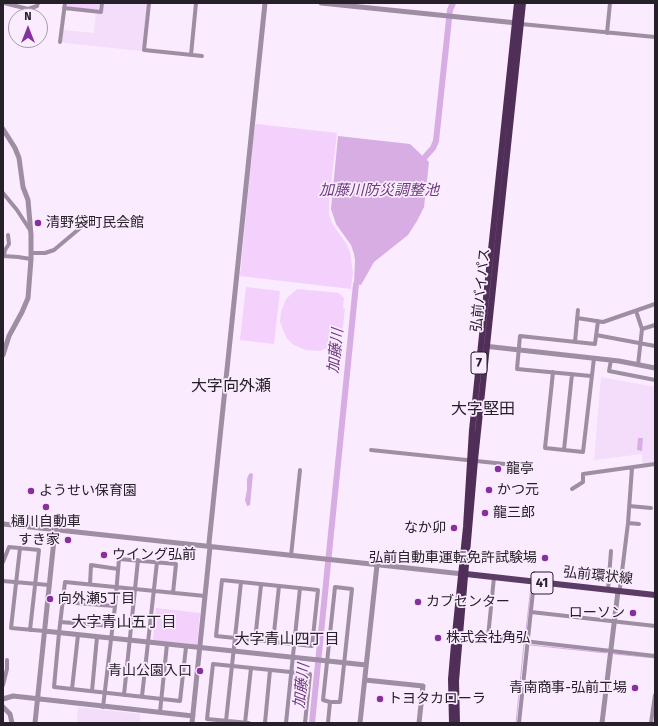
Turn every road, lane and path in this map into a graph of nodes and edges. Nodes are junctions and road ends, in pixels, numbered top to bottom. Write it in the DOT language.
graph roads {
  1 [pos="4,3"];
  2 [pos="38,3"];
  3 [pos="102,3"];
  4 [pos="149,3"];
  5 [pos="196,3"];
  6 [pos="265,3"];
  7 [pos="321,3"];
  8 [pos="517,3"];
  9 [pos="523,3"];
  10 [pos="610,3"];
  11 [pos="64,5"];
  12 [pos="518,23"];
  13 [pos="607,33"];
  14 [pos="655,37"];
  15 [pos="60,42"];
  16 [pos="191,55"];
  17 [pos="202,56"];
  18 [pos="3,130"];
  19 [pos="4,195"];
  20 [pos="92,218"];
  21 [pos="31,231"];
  22 [pos="8,235"];
  23 [pos="31,253"];
  24 [pos="3,256"];
  25 [pos="31,259"];
  26 [pos="655,304"];
  27 [pos="578,310"];
  28 [pos="636,311"];
  29 [pos="577,318"];
  30 [pos="598,321"];
  31 [pos="655,325"];
  32 [pos="642,329"];
  33 [pos="596,335"];
  34 [pos="575,342"];
  35 [pos="641,343"];
  36 [pos="484,346"];
  37 [pos="655,346"];
  38 [pos="519,350"];
  39 [pos="3,355"];
  40 [pos="594,358"];
  41 [pos="611,360"];
  42 [pos="638,365"];
  43 [pos="655,368"];
  44 [pos="553,372"];
  45 [pos="572,374"];
  46 [pos="591,376"];
  47 [pos="655,380"];
  48 [pos="371,450"];
  49 [pos="564,450"];
  50 [pos="473,460"];
  51 [pos="505,464"];
  52 [pos="655,464"];
  53 [pos="632,468"];
  54 [pos="300,470"];
  55 [pos="572,489"];
  56 [pos="629,506"];
  57 [pos="651,508"];
  58 [pos="628,523"];
  59 [pos="3,524"];
  60 [pos="639,524"];
  61 [pos="55,530"];
  62 [pos="20,548"];
  63 [pos="210,548"];
  64 [pos="611,551"];
  65 [pos="291,556"];
  66 [pos="138,560"];
  67 [pos="3,562"];
  68 [pos="157,562"];
  69 [pos="377,565"];
  70 [pos="118,569"];
  71 [pos="464,574"];
  72 [pos="494,577"];
  73 [pos="3,581"];
  74 [pos="16,582"];
  75 [pos="241,582"];
  76 [pos="534,582"];
  77 [pos="35,584"];
  78 [pos="90,584"];
  79 [pos="49,585"];
  80 [pos="261,585"];
  81 [pos="279,586"];
  82 [pos="117,587"];
  83 [pos="300,588"];
  84 [pos="135,589"];
  85 [pos="608,590"];
  86 [pos="154,591"];
  87 [pos="618,591"];
  88 [pos="173,593"];
  89 [pos="655,595"];
  90 [pos="206,596"];
  91 [pos="63,602"];
  92 [pos="115,606"];
  93 [pos="531,612"];
  94 [pos="60,622"];
  95 [pos="615,622"];
  96 [pos="112,626"];
  97 [pos="655,626"];
  98 [pos="30,630"];
  99 [pos="44,631"];
  100 [pos="58,633"];
  101 [pos="78,635"];
  102 [pos="97,637"];
  103 [pos="111,638"];
  104 [pos="235,638"];
  105 [pos="130,640"];
  106 [pos="255,640"];
  107 [pos="528,641"];
  108 [pos="149,642"];
  109 [pos="273,642"];
  110 [pos="167,644"];
  111 [pos="294,645"];
  112 [pos="186,647"];
  113 [pos="200,648"];
  114 [pos="611,650"];
  115 [pos="234,652"];
  116 [pos="655,656"];
  117 [pos="293,658"];
  118 [pos="7,660"];
  119 [pos="324,662"];
  120 [pos="344,664"];
  121 [pos="232,666"];
  122 [pos="366,666"];
  123 [pos="251,668"];
  124 [pos="270,670"];
  125 [pos="291,672"];
  126 [pos="365,680"];
  127 [pos="3,685"];
  128 [pos="72,689"];
  129 [pos="92,691"];
  130 [pos="105,693"];
  131 [pos="124,695"];
  132 [pos="655,695"];
  133 [pos="142,696"];
  134 [pos="162,698"];
  135 [pos="3,699"];
  136 [pos="38,699"];
  137 [pos="330,702"];
  138 [pos="3,707"];
  139 [pos="103,707"];
  140 [pos="160,712"];
  141 [pos="193,716"];
  142 [pos="226,721"];
  143 [pos="12,723"];
  144 [pos="35,723"];
  145 [pos="192,723"];
  146 [pos="245,723"];
  147 [pos="250,723"];
  148 [pos="265,723"];
  149 [pos="286,723"];
  150 [pos="305,723"];
  151 [pos="328,723"];
  152 [pos="360,723"];
  153 [pos="419,723"];
  154 [pos="452,723"];
  155 [pos="456,723"];
  156 [pos="519,723"];
  157 [pos="602,723"];
  158 [pos="652,723"];
  1 -- 2 [label="street"];
  3 -- 11 [label="street"];
  4 -- 16 [label="street"];
  5 -- 16 [label="street"];
  6 -- 63 [label="street"];
  7 -- 12 [label="street"];
  8 -- 12 [label="highway, 弘前バイパス / 7"];
  9 -- 12 [label="highway, 弘前バイパス / 7"];
  10 -- 13 [label="street"];
  11 -- 15 [label="street"];
  12 -- 13 [label="street"];
  12 -- 36 [label="highway, 弘前バイパス / 7"];
  13 -- 14 [label="street"];
  16 -- 17 [label="street"];
  18 -- 21 [label="street"];
  19 -- 21 [label="street"];
  20 -- 23 [label="street"];
  21 -- 23 [label="street"];
  22 -- 24 [label="street"];
  23 -- 25 [label="street"];
  24 -- 25 [label="street"];
  25 -- 39 [label="street"];
  26 -- 28 [label="street"];
  27 -- 29 [label="street"];
  28 -- 30 [label="street"];
  28 -- 32 [label="street"];
  29 -- 30 [label="street"];
  29 -- 34 [label="street"];
  30 -- 33 [label="street"];
  31 -- 32 [label="street"];
  32 -- 35 [label="street"];
  33 -- 34 [label="street"];
  33 -- 35 [label="street"];
  34 -- 38 [label="street"];
  35 -- 37 [label="street"];
  35 -- 42 [label="street"];
  36 -- 38 [label="street"];
  36 -- 50 [label="highway, 弘前バイパス / 7"];
  38 -- 40 [label="street"];
  38 -- 44 [label="street"];
  40 -- 41 [label="street"];
  40 -- 46 [label="street"];
  41 -- 42 [label="street"];
  41 -- 47 [label="street"];
  42 -- 43 [label="street"];
  44 -- 45 [label="street"];
  44 -- 49 [label="street"];
  45 -- 46 [label="street"];
  45 -- 49 [label="street"];
  46 -- 49 [label="street"];
  48 -- 50 [label="street"];
  50 -- 51 [label="street"];
  50 -- 71 [label="highway, 弘前バイパス / 7"];
  52 -- 53 [label="street"];
  53 -- 55 [label="street"];
  53 -- 56 [label="street"];
  54 -- 65 [label="street"];
  56 -- 57 [label="street"];
  56 -- 58 [label="street"];
  58 -- 60 [label="street"];
  58 -- 87 [label="street"];
  59 -- 61 [label="street"];
  61 -- 63 [label="street"];
  61 -- 79 [label="street"];
  62 -- 67 [label="street"];
  62 -- 74 [label="street"];
  62 -- 77 [label="street"];
  63 -- 65 [label="street"];
  63 -- 90 [label="street"];
  64 -- 85 [label="street"];
  65 -- 69 [label="street"];
  66 -- 68 [label="street"];
  66 -- 70 [label="street"];
  66 -- 84 [label="street"];
  68 -- 86 [label="street"];
  68 -- 88 [label="street"];
  69 -- 71 [label="street"];
  69 -- 122 [label="street"];
  70 -- 78 [label="street"];
  70 -- 82 [label="street"];
  71 -- 72 [label="main road, 弘前環状線 / 41"];
  71 -- 154 [label="highway, 弘前バイパス / 7"];
  71 -- 155 [label="highway, 弘前バイパス / 7"];
  72 -- 76 [label="main road, 弘前環状線 / 41"];
  72 -- 107 [label="street"];
  73 -- 74 [label="street"];
  74 -- 77 [label="street"];
  74 -- 98 [label="street"];
  75 -- 80 [label="street"];
  75 -- 104 [label="street"];
  75 -- 104 [label="street"];
  76 -- 85 [label="main road, 弘前環状線 / 41"];
  76 -- 93 [label="street"];
  77 -- 79 [label="street"];
  77 -- 98 [label="street"];
  78 -- 82 [label="street"];
  78 -- 91 [label="street"];
  79 -- 99 [label="street"];
  80 -- 81 [label="street"];
  80 -- 106 [label="street"];
  81 -- 83 [label="street"];
  81 -- 109 [label="street"];
  82 -- 84 [label="street"];
  82 -- 92 [label="street"];
  83 -- 111 [label="street"];
  83 -- 111 [label="street"];
  84 -- 86 [label="street"];
  84 -- 105 [label="street"];
  85 -- 87 [label="main road, 弘前環状線 / 41"];
  86 -- 88 [label="street"];
  86 -- 108 [label="street"];
  87 -- 89 [label="main road, 弘前環状線 / 41"];
  87 -- 95 [label="street"];
  88 -- 90 [label="street"];
  90 -- 113 [label="street"];
  91 -- 92 [label="street"];
  91 -- 94 [label="street"];
  92 -- 96 [label="street"];
  93 -- 95 [label="street"];
  93 -- 107 [label="street"];
  94 -- 96 [label="street"];
  94 -- 100 [label="street"];
  95 -- 97 [label="street"];
  95 -- 114 [label="street"];
  96 -- 103 [label="street"];
  98 -- 99 [label="street"];
  99 -- 100 [label="street"];
  99 -- 136 [label="street"];
  100 -- 101 [label="street"];
  100 -- 128 [label="street"];
  101 -- 102 [label="street"];
  101 -- 128 [label="street"];
  102 -- 103 [label="street"];
  102 -- 129 [label="street"];
  103 -- 105 [label="street"];
  103 -- 130 [label="street"];
  104 -- 106 [label="street"];
  104 -- 115 [label="street"];
  105 -- 108 [label="street"];
  105 -- 131 [label="street"];
  106 -- 109 [label="street"];
  107 -- 114 [label="street"];
  107 -- 156 [label="street"];
  108 -- 110 [label="street"];
  108 -- 133 [label="street"];
  109 -- 111 [label="street"];
  110 -- 112 [label="street"];
  110 -- 134 [label="street"];
  111 -- 117 [label="street"];
  112 -- 113 [label="street"];
  112 -- 134 [label="street"];
  113 -- 115 [label="street"];
  113 -- 141 [label="street"];
  114 -- 116 [label="street"];
  114 -- 157 [label="street"];
  115 -- 117 [label="street"];
  115 -- 121 [label="street"];
  117 -- 119 [label="street"];
  117 -- 125 [label="street"];
  118 -- 127 [label="street"];
  119 -- 120 [label="street"];
  119 -- 120 [label="street"];
  119 -- 137 [label="street"];
  120 -- 122 [label="street"];
  120 -- 137 [label="street"];
  121 -- 123 [label="street"];
  121 -- 142 [label="street"];
  121 -- 142 [label="street"];
  122 -- 126 [label="street"];
  123 -- 124 [label="street"];
  123 -- 146 [label="street"];
  124 -- 125 [label="street"];
  124 -- 148 [label="street"];
  125 -- 149 [label="street"];
  125 -- 150 [label="street"];
  126 -- 152 [label="street"];
  126 -- 153 [label="street"];
  128 -- 129 [label="street"];
  129 -- 130 [label="street"];
  130 -- 131 [label="street"];
  130 -- 139 [label="street"];
  131 -- 133 [label="street"];
  132 -- 158 [label="street"];
  133 -- 134 [label="street"];
  134 -- 140 [label="street"];
  135 -- 136 [label="street"];
  136 -- 139 [label="street"];
  136 -- 144 [label="street"];
  137 -- 151 [label="street"];
  138 -- 143 [label="street"];
  139 -- 140 [label="street"];
  140 -- 141 [label="street"];
  141 -- 145 [label="street"];
  142 -- 146 [label="street"];
  146 -- 147 [label="street"];
}
